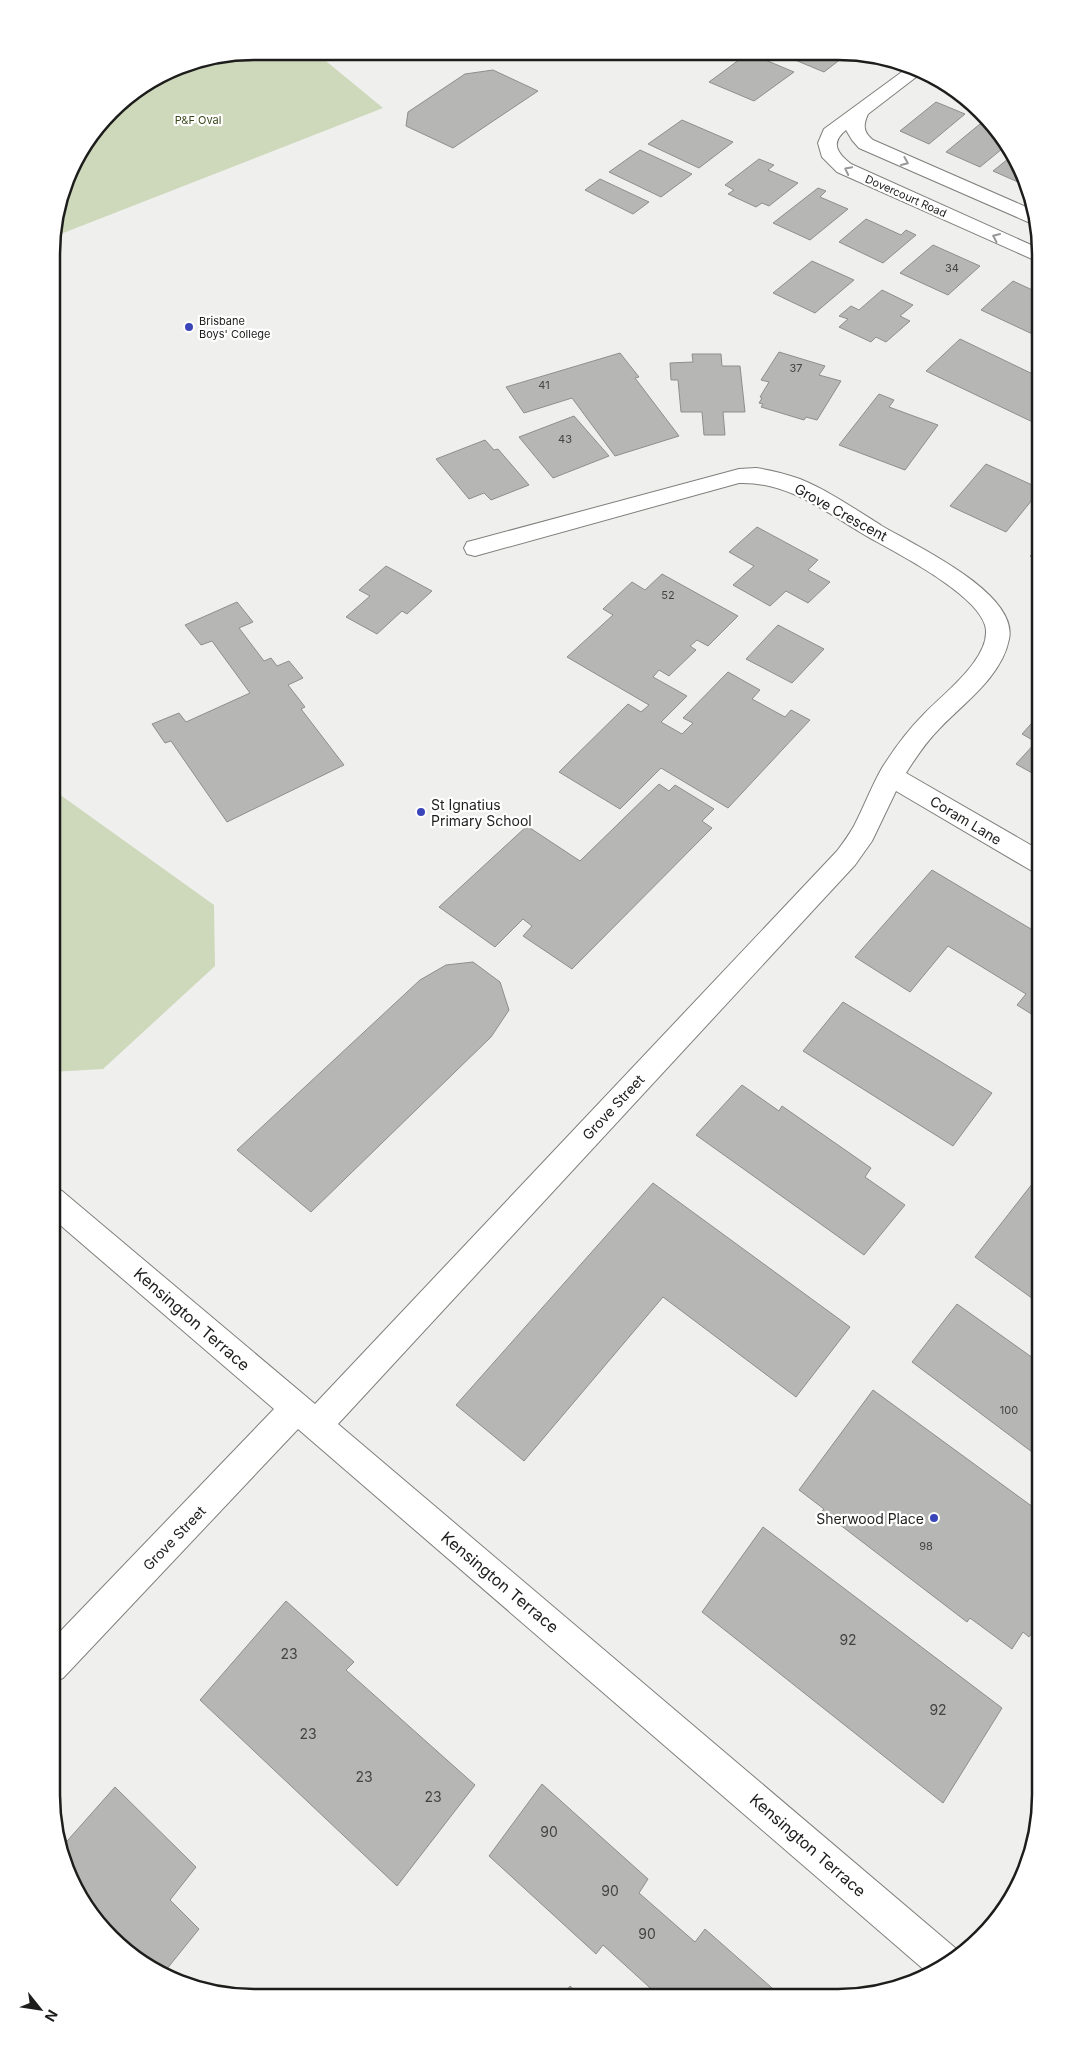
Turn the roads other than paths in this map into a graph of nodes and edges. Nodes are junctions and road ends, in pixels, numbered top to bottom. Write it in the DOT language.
graph roads {
  1 [pos="909,74"];
  2 [pos="861,110"];
  3 [pos="1028,215"];
  4 [pos="1032,253"];
  5 [pos="475,548"];
  6 [pos="891,776"];
  7 [pos="1032,859"];
  8 [pos="60,1207"];
  9 [pos="306,1417"];
  10 [pos="60,1657"];
  11 [pos="941,1959"];
  1 -- 2 [label="street, Dovercourt Road"];
  2 -- 3 [label="street, one-way"];
  4 -- 2 [label="street, Dovercourt Road, one-way"];
  5 -- 6 [label="street, Grove Crescent"];
  6 -- 7 [label="street, Coram Lane"];
  6 -- 9 [label="street, Grove Street"];
  8 -- 9 [label="street, Kensington Terrace"];
  9 -- 10 [label="street, Grove Street"];
  9 -- 11 [label="street, Kensington Terrace"];
}
